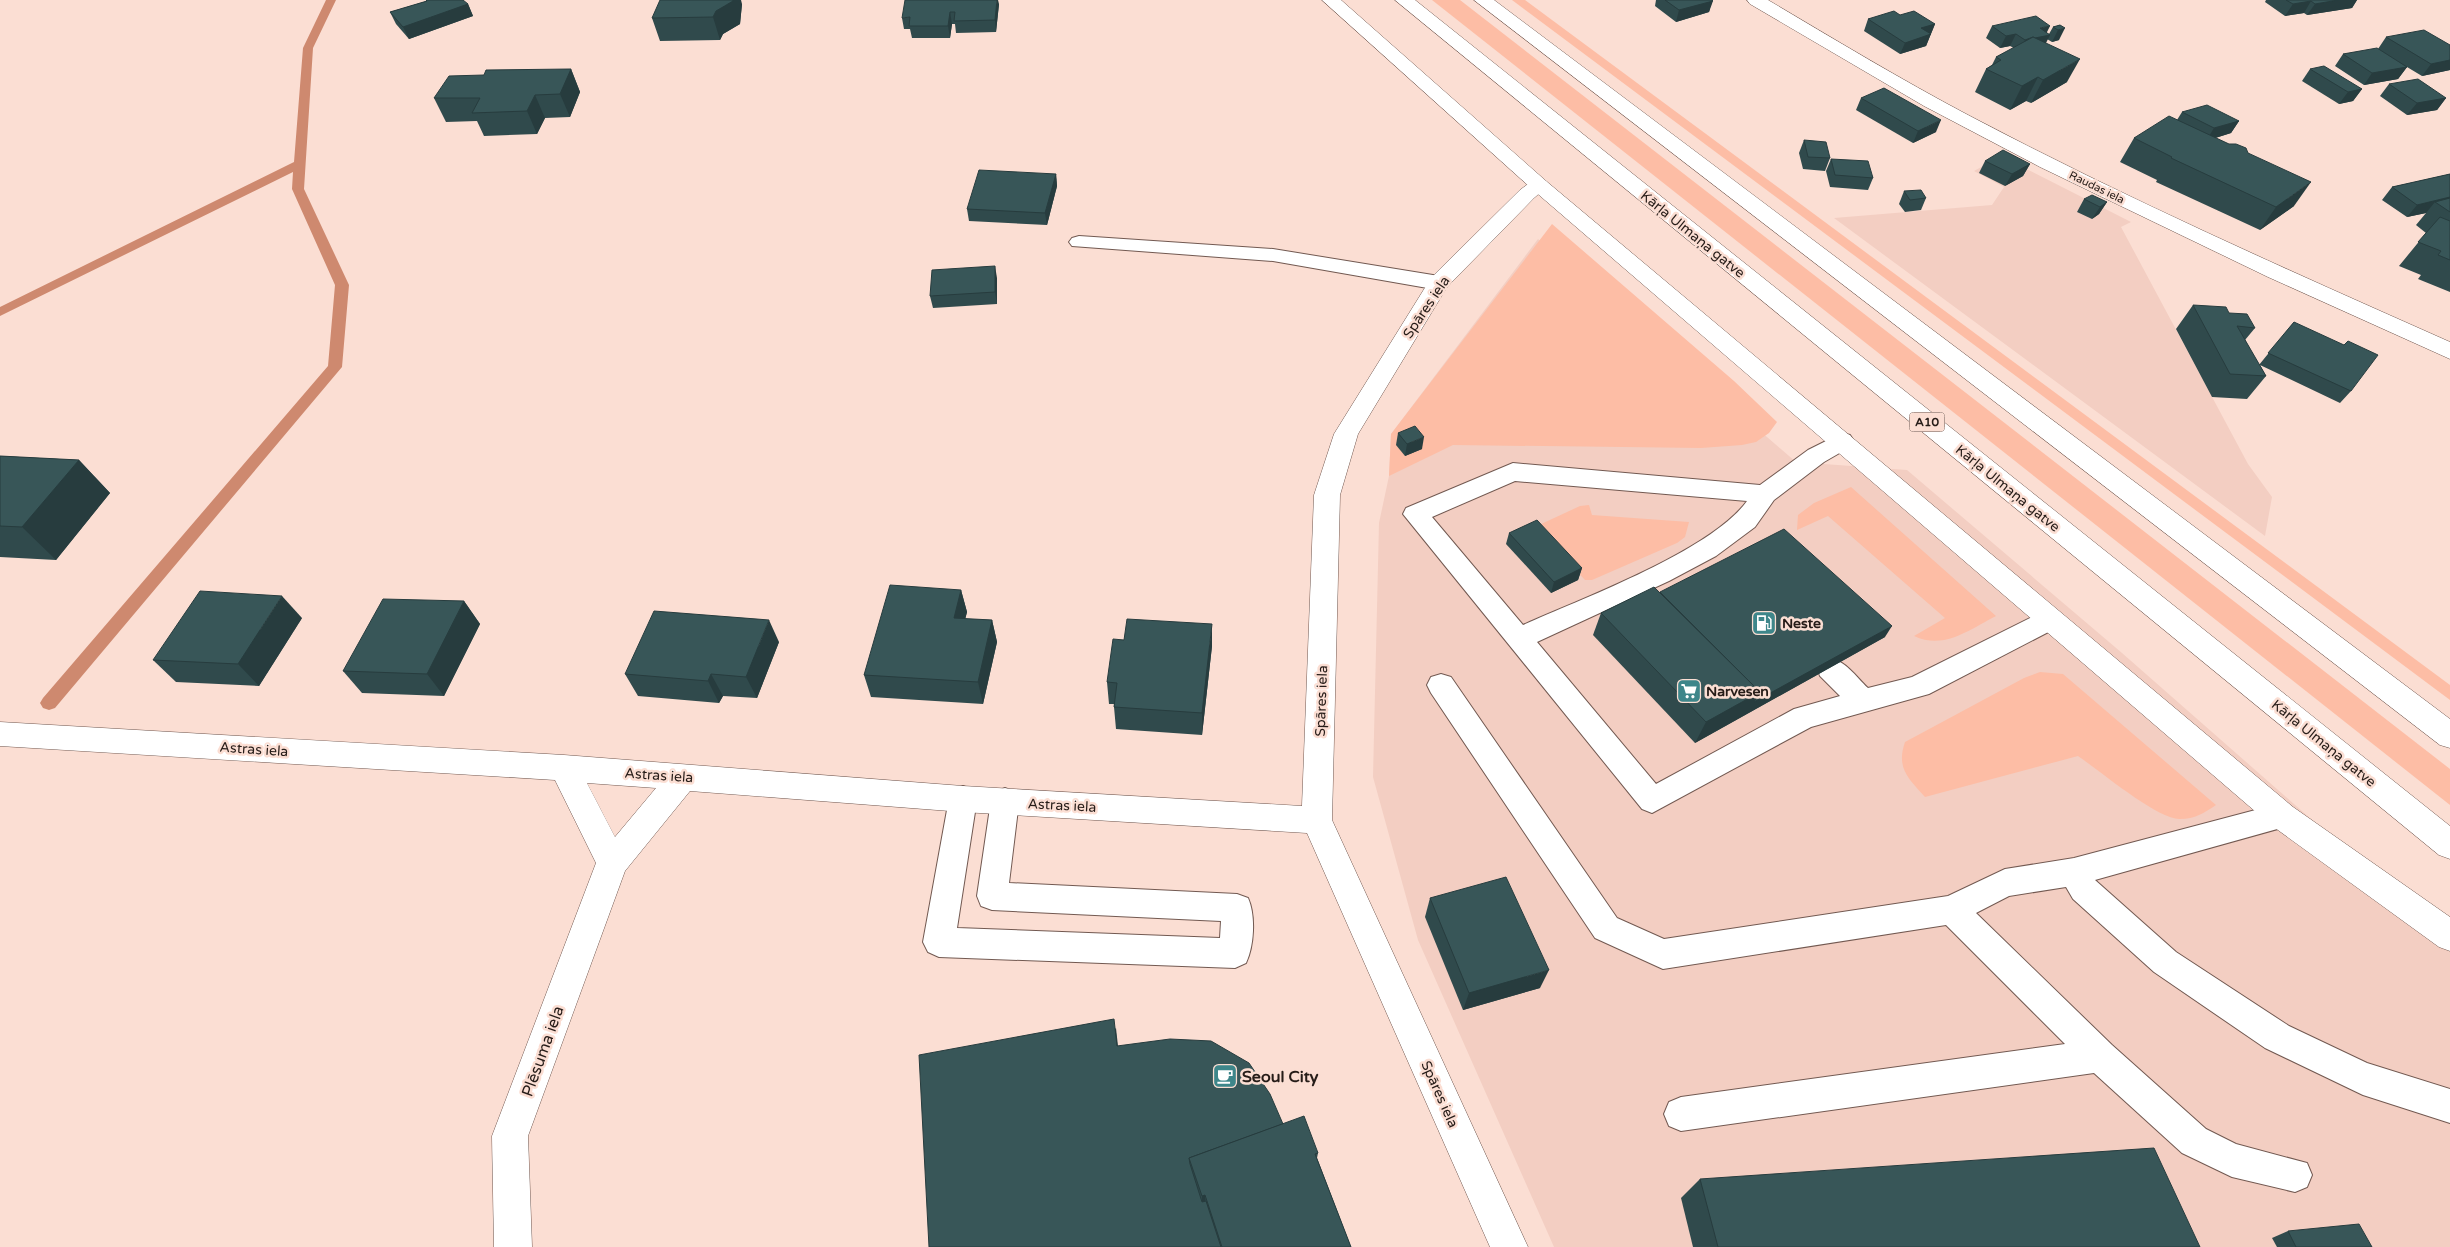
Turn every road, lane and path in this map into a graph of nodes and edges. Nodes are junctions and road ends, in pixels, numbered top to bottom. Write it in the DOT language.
graph roads {
  1 [pos="1331,0"];
  2 [pos="1404,0"];
  3 [pos="1484,0"];
  4 [pos="1756,0"];
  5 [pos="1539,185"];
  6 [pos="1079,242"];
  7 [pos="1439,283"];
  8 [pos="2450,351"];
  9 [pos="1842,441"];
  10 [pos="1765,494"];
  11 [pos="1706,549"];
  12 [pos="1726,568"];
  13 [pos="2049,620"];
  14 [pos="1518,639"];
  15 [pos="1830,668"];
  16 [pos="1441,685"];
  17 [pos="1862,700"];
  18 [pos="0,734"];
  19 [pos="2450,736"];
  20 [pos="564,768"];
  21 [pos="684,776"];
  22 [pos="963,799"];
  23 [pos="1005,801"];
  24 [pos="2282,816"];
  25 [pos="1317,820"];
  26 [pos="2450,844"];
  27 [pos="612,863"];
  28 [pos="2074,872"];
  29 [pos="1952,910"];
  30 [pos="2450,936"];
  31 [pos="2100,1056"];
  32 [pos="2450,1106"];
  33 [pos="1681,1114"];
  34 [pos="2295,1175"];
  35 [pos="513,1247"];
  36 [pos="1509,1247"];
  1 -- 5 [label="main road"];
  2 -- 26 [label="main road, Kārļa Ulmaņa gatve / A10"];
  3 -- 19 [label="main road"];
  4 -- 8 [label="main road, Raudas iela"];
  5 -- 7 [label="main road, Spāres iela"];
  5 -- 9 [label="main road"];
  6 -- 7 [label="lane"];
  7 -- 25 [label="main road, Spāres iela"];
  9 -- 10 [label="lane"];
  9 -- 13 [label="main road"];
  10 -- 11 [label="lane"];
  10 -- 14 [label="lane"];
  11 -- 12 [label="lane"];
  11 -- 14 [label="lane"];
  13 -- 17 [label="lane"];
  13 -- 24 [label="main road"];
  14 -- 17 [label="lane"];
  15 -- 17 [label="lane"];
  16 -- 29 [label="lane"];
  18 -- 20 [label="main road, Astras iela"];
  20 -- 21 [label="main road, Astras iela"];
  20 -- 27 [label="main road"];
  21 -- 22 [label="main road, Astras iela"];
  21 -- 27 [label="main road, Plēsuma iela"];
  22 -- 23 [label="main road, Astras iela"];
  22 -- 23 [label="lane"];
  23 -- 25 [label="main road, Astras iela"];
  24 -- 28 [label="lane"];
  24 -- 30 [label="main road"];
  25 -- 36 [label="main road, Spāres iela"];
  27 -- 35 [label="main road, Plēsuma iela"];
  28 -- 29 [label="lane"];
  28 -- 32 [label="lane"];
  29 -- 31 [label="lane"];
  31 -- 33 [label="lane"];
  31 -- 34 [label="lane"];
}
